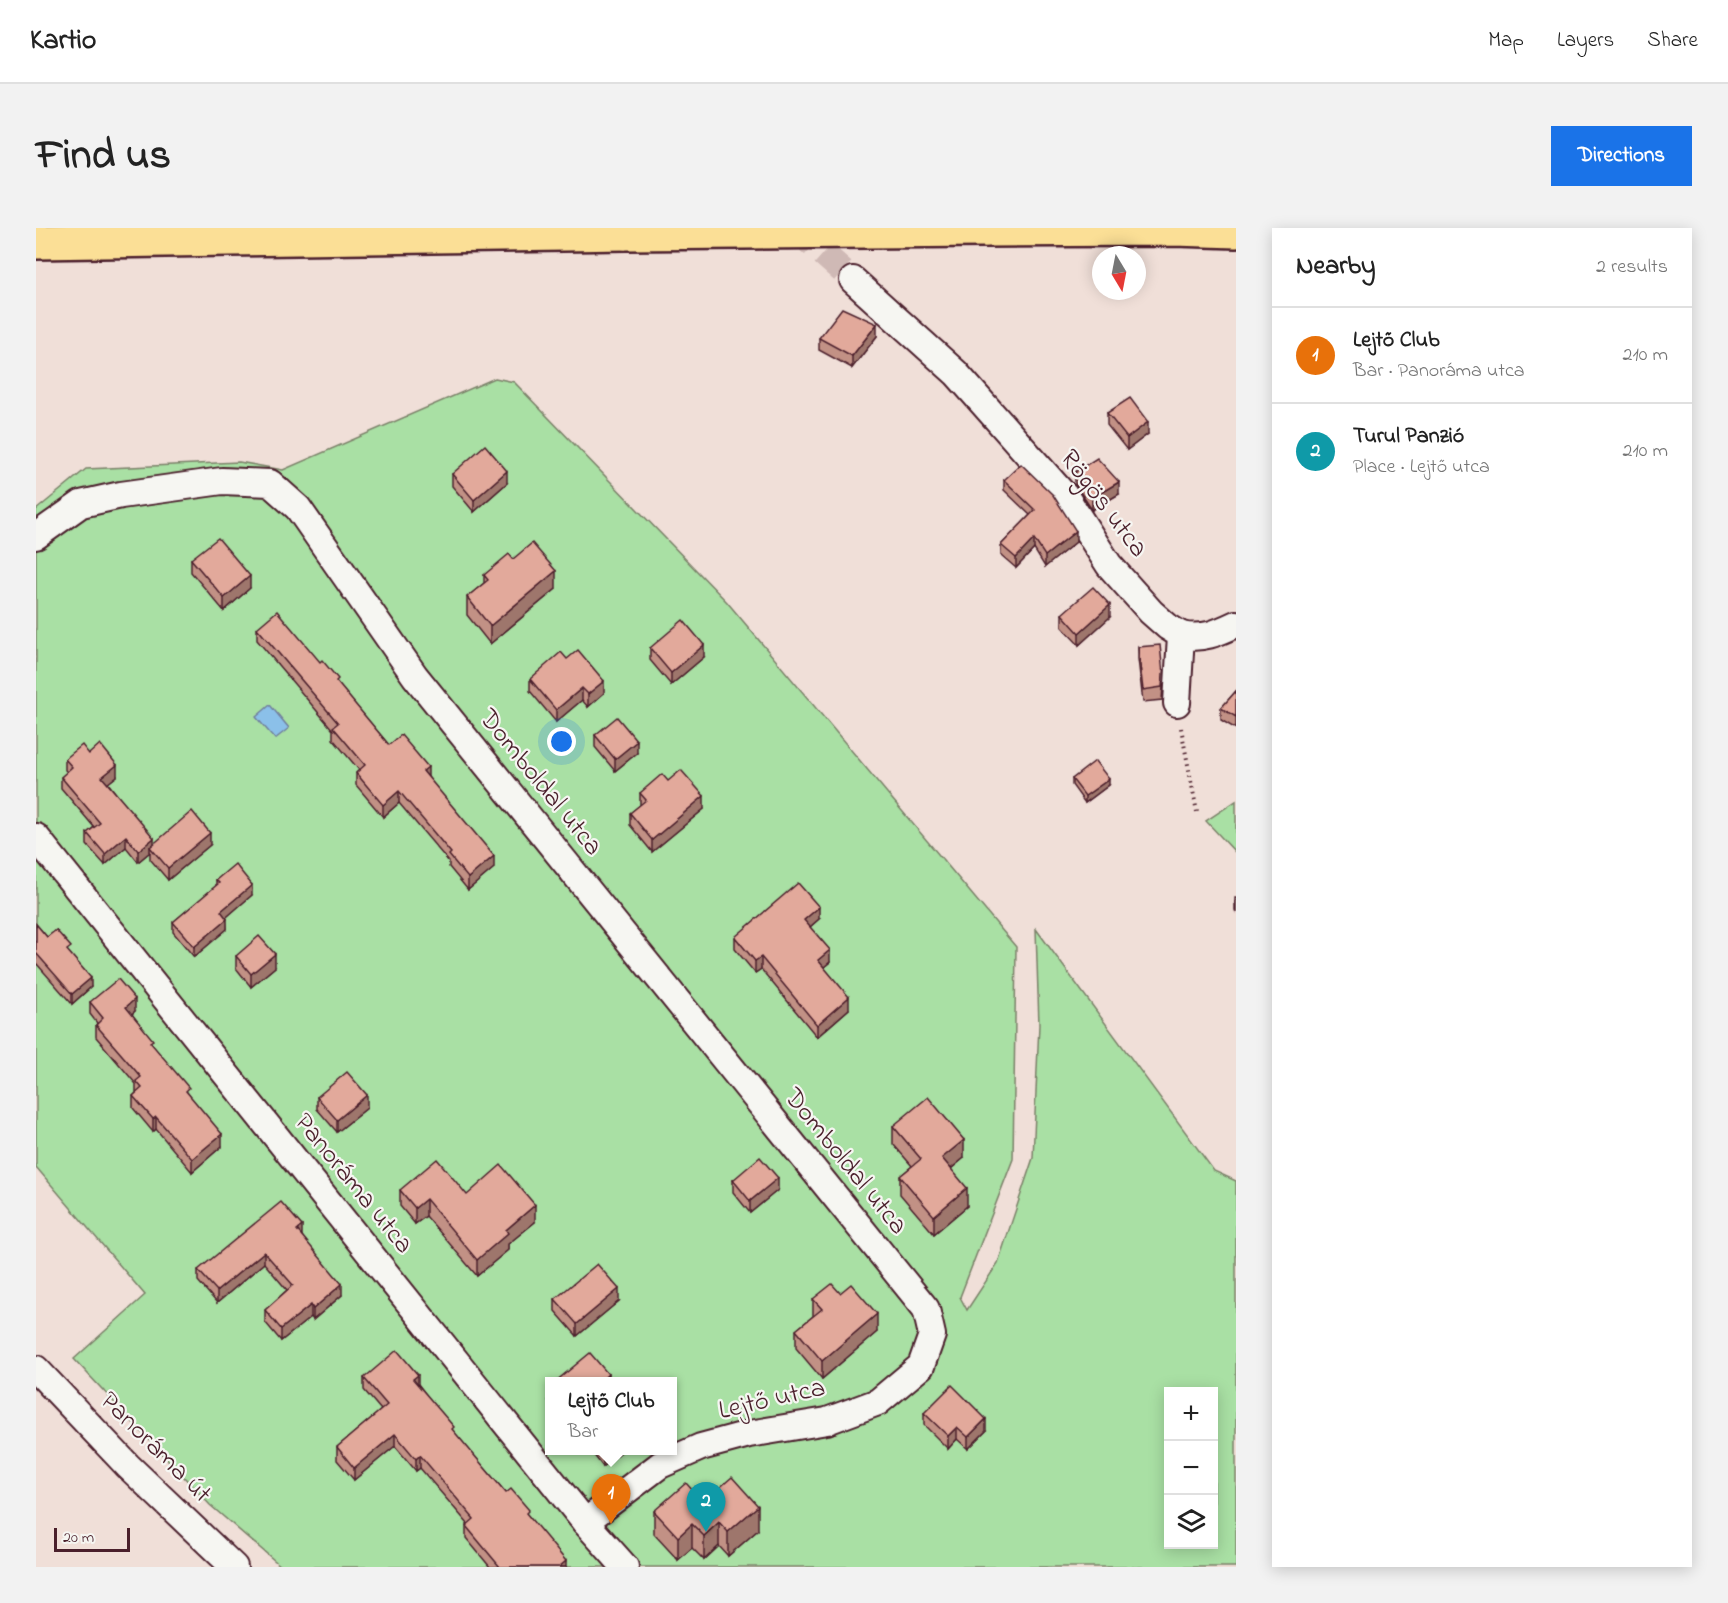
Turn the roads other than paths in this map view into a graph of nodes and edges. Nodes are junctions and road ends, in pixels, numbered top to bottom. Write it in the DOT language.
graph roads {
  1 [pos="1236,231"];
  2 [pos="36,242"];
  3 [pos="853,280"];
  4 [pos="36,536"];
  5 [pos="1236,624"];
  6 [pos="1181,635"];
  7 [pos="1177,704"];
  8 [pos="36,837"];
  9 [pos="926,1309"];
  10 [pos="36,1369"];
  11 [pos="585,1522"];
  12 [pos="234,1567"];
  13 [pos="625,1567"];
  1 -- 2 [label="highway, bridge"];
  3 -- 6 [label="street, Rögös utca"];
  4 -- 9 [label="street, Domboldal utca"];
  5 -- 6 [label="street"];
  6 -- 7 [label="street"];
  8 -- 11 [label="street, Panoráma utca"];
  9 -- 11 [label="street, Lejtő utca"];
  10 -- 12 [label="street, Panoráma út"];
  11 -- 13 [label="street, Panoráma utca"];
}
